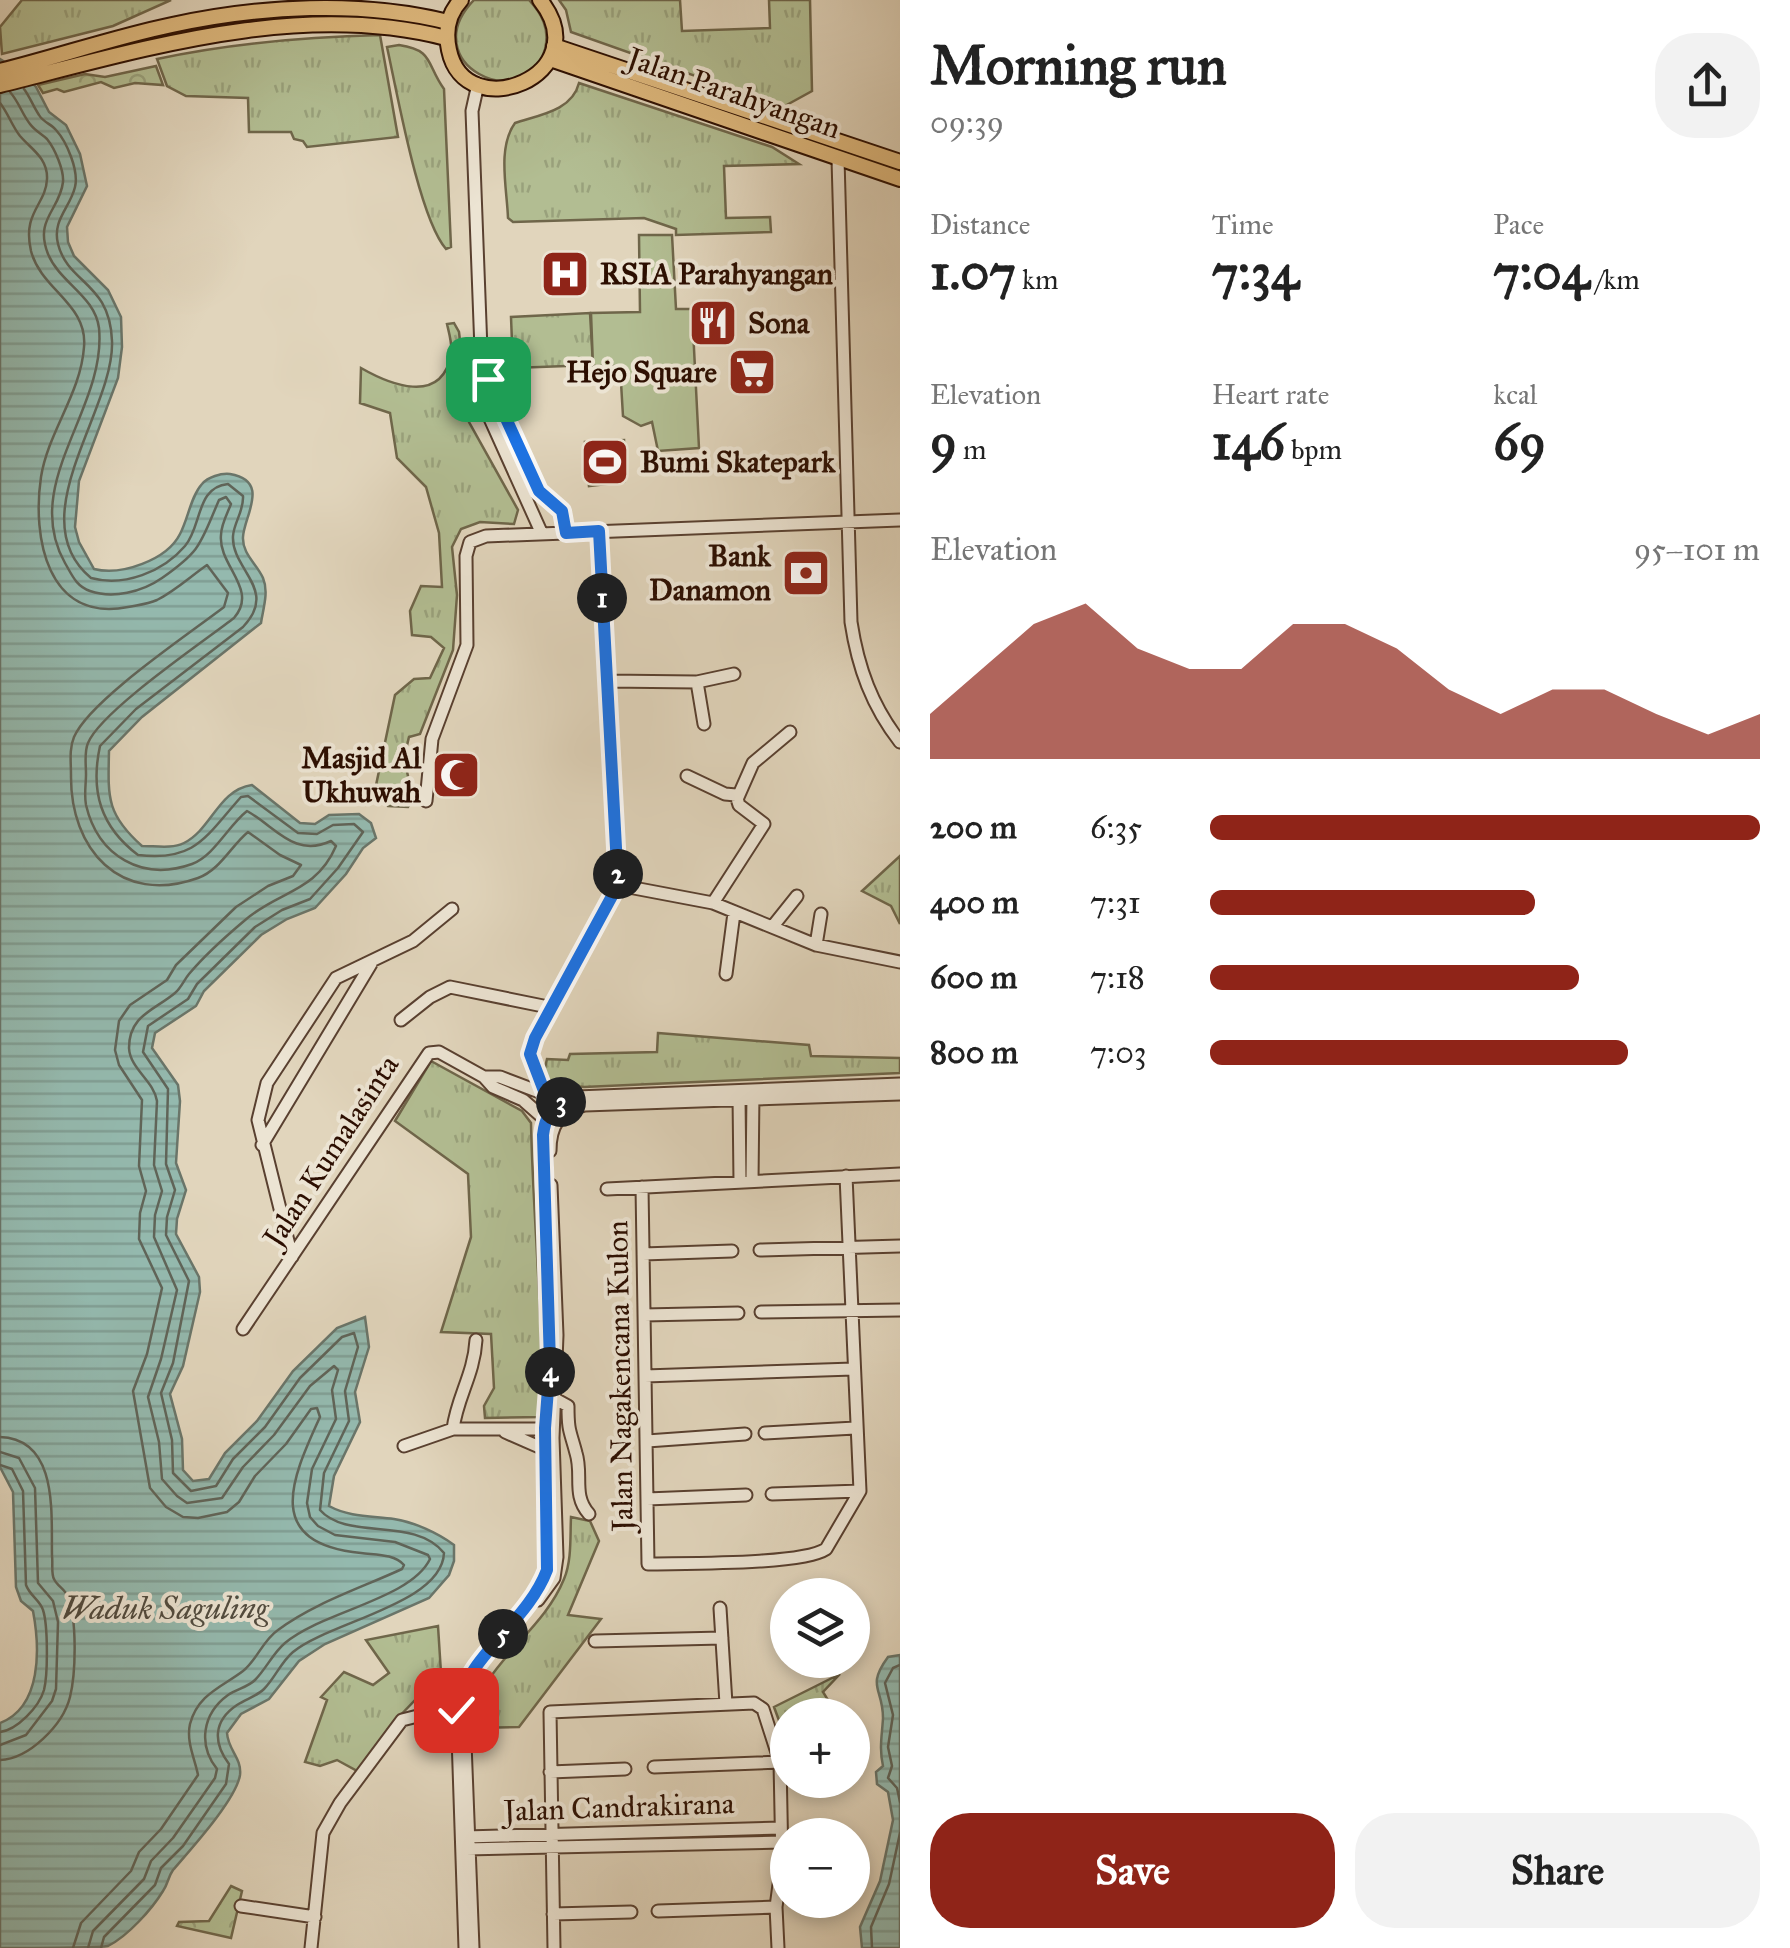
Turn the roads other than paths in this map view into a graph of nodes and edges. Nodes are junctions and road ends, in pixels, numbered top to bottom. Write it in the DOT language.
graph roads {
  1 [pos="461,0"];
  2 [pos="540,0"];
  3 [pos="372,11"];
  4 [pos="447,30"];
  5 [pos="552,52"];
  6 [pos="88,56"];
  7 [pos="0,71"];
  8 [pos="478,84"];
  9 [pos="0,85"];
  10 [pos="838,159"];
  11 [pos="900,162"];
  12 [pos="900,179"];
  13 [pos="482,369"];
  14 [pos="900,520"];
  15 [pos="847,522"];
  16 [pos="599,531"];
  17 [pos="566,533"];
  18 [pos="542,534"];
  19 [pos="734,674"];
  20 [pos="607,681"];
  21 [pos="697,682"];
  22 [pos="704,724"];
  23 [pos="790,732"];
  24 [pos="900,742"];
  25 [pos="687,776"];
  26 [pos="738,797"];
  27 [pos="426,801"];
  28 [pos="618,885"];
  29 [pos="796,896"];
  30 [pos="713,903"];
  31 [pos="452,909"];
  32 [pos="734,913"];
  33 [pos="821,914"];
  34 [pos="774,926"];
  35 [pos="816,945"];
  36 [pos="372,962"];
  37 [pos="900,962"];
  38 [pos="726,974"];
  39 [pos="553,1008"];
  40 [pos="401,1020"];
  41 [pos="484,1077"];
  42 [pos="900,1084"];
  43 [pos="746,1094"];
  44 [pos="900,1094"];
  45 [pos="546,1096"];
  46 [pos="573,1103"];
  47 [pos="550,1122"];
  48 [pos="262,1144"];
  49 [pos="900,1174"];
  50 [pos="846,1176"];
  51 [pos="746,1182"];
  52 [pos="642,1187"];
  53 [pos="607,1189"];
  54 [pos="900,1246"];
  55 [pos="848,1248"];
  56 [pos="760,1250"];
  57 [pos="732,1251"];
  58 [pos="643,1254"];
  59 [pos="292,1258"];
  60 [pos="850,1310"];
  61 [pos="900,1310"];
  62 [pos="761,1312"];
  63 [pos="738,1313"];
  64 [pos="644,1315"];
  65 [pos="243,1329"];
  66 [pos="476,1340"];
  67 [pos="853,1369"];
  68 [pos="645,1376"];
  69 [pos="556,1400"];
  70 [pos="545,1428"];
  71 [pos="855,1428"];
  72 [pos="453,1429"];
  73 [pos="501,1430"];
  74 [pos="765,1433"];
  75 [pos="745,1434"];
  76 [pos="648,1441"];
  77 [pos="404,1446"];
  78 [pos="546,1450"];
  79 [pos="860,1490"];
  80 [pos="772,1494"];
  81 [pos="746,1495"];
  82 [pos="647,1498"];
  83 [pos="589,1514"];
  84 [pos="720,1608"];
  85 [pos="722,1638"];
  86 [pos="595,1640"];
  87 [pos="726,1704"];
  88 [pos="461,1705"];
  89 [pos="770,1734"];
  90 [pos="770,1762"];
  91 [pos="654,1767"];
  92 [pos="625,1768"];
  93 [pos="550,1772"];
  94 [pos="770,1829"];
  95 [pos="642,1838"];
  96 [pos="552,1840"];
  97 [pos="770,1842"];
  98 [pos="464,1843"];
  99 [pos="241,1906"];
  100 [pos="770,1907"];
  101 [pos="658,1911"];
  102 [pos="631,1912"];
  103 [pos="553,1914"];
  104 [pos="315,1916"];
  105 [pos="777,1918"];
  106 [pos="312,1948"];
  107 [pos="465,1948"];
  108 [pos="473,1948"];
  109 [pos="554,1948"];
  110 [pos="778,1948"];
  1 -- 4 [label="main road"];
  2 -- 5 [label="main road"];
  3 -- 4 [label="main road"];
  3 -- 6 [label="main road"];
  4 -- 8 [label="main road"];
  5 -- 8 [label="main road"];
  5 -- 10 [label="main road, Jalan Parahyangan"];
  5 -- 11 [label="main road, Jalan Parahyangan"];
  6 -- 7 [label="main road"];
  6 -- 9 [label="main road"];
  8 -- 13 [label="street"];
  10 -- 12 [label="main road, Jalan Parahyangan"];
  10 -- 15 [label="street"];
  13 -- 17 [label="street"];
  13 -- 18 [label="street"];
  14 -- 15 [label="street"];
  15 -- 16 [label="street"];
  15 -- 24 [label="street"];
  16 -- 17 [label="street"];
  16 -- 20 [label="street"];
  17 -- 18 [label="street"];
  18 -- 27 [label="street"];
  19 -- 21 [label="street"];
  20 -- 21 [label="street"];
  20 -- 28 [label="street"];
  21 -- 22 [label="street"];
  23 -- 26 [label="street"];
  25 -- 26 [label="street"];
  26 -- 30 [label="street"];
  28 -- 30 [label="street"];
  28 -- 39 [label="street"];
  29 -- 34 [label="street"];
  30 -- 32 [label="street"];
  31 -- 36 [label="street"];
  32 -- 34 [label="street"];
  32 -- 38 [label="street"];
  33 -- 35 [label="street"];
  34 -- 35 [label="street"];
  35 -- 37 [label="street"];
  36 -- 48 [label="street"];
  36 -- 48 [label="street"];
  39 -- 40 [label="street"];
  39 -- 45 [label="street"];
  41 -- 45 [label="street"];
  41 -- 47 [label="street"];
  41 -- 59 [label="street, Jalan Kumalasinta"];
  42 -- 43 [label="street"];
  43 -- 44 [label="street"];
  43 -- 46 [label="street"];
  43 -- 51 [label="street"];
  45 -- 46 [label="street"];
  46 -- 47 [label="street"];
  47 -- 69 [label="street"];
  47 -- 70 [label="street"];
  48 -- 59 [label="street"];
  49 -- 50 [label="street"];
  50 -- 51 [label="street"];
  50 -- 55 [label="street"];
  51 -- 52 [label="street"];
  52 -- 53 [label="street"];
  52 -- 58 [label="street, Jalan Nagakencana Kulon"];
  54 -- 55 [label="street"];
  55 -- 56 [label="street"];
  55 -- 60 [label="street"];
  57 -- 58 [label="street"];
  58 -- 64 [label="street, Jalan Nagakencana Kulon"];
  59 -- 65 [label="street, Jalan Kumalasinta"];
  60 -- 61 [label="street"];
  60 -- 62 [label="street"];
  60 -- 67 [label="street"];
  63 -- 64 [label="street"];
  64 -- 68 [label="street, Jalan Nagakencana Kulon"];
  66 -- 72 [label="street"];
  67 -- 68 [label="street"];
  67 -- 71 [label="street"];
  68 -- 76 [label="street, Jalan Nagakencana Kulon"];
  69 -- 83 [label="street"];
  69 -- 88 [label="street"];
  70 -- 73 [label="street"];
  70 -- 78 [label="street"];
  71 -- 74 [label="street"];
  71 -- 79 [label="street"];
  72 -- 73 [label="street"];
  72 -- 77 [label="street"];
  73 -- 78 [label="street"];
  75 -- 76 [label="street"];
  76 -- 82 [label="street, Jalan Nagakencana Kulon"];
  78 -- 88 [label="street"];
  79 -- 80 [label="street"];
  79 -- 82 [label="street, Jalan Nagakencana Kulon"];
  81 -- 82 [label="street"];
  84 -- 85 [label="street"];
  85 -- 86 [label="street"];
  85 -- 87 [label="street"];
  87 -- 89 [label="street"];
  87 -- 93 [label="street"];
  88 -- 98 [label="street"];
  88 -- 104 [label="street"];
  90 -- 91 [label="street"];
  92 -- 93 [label="street"];
  93 -- 96 [label="street"];
  94 -- 95 [label="street, Jalan Candrakirana"];
  95 -- 96 [label="street, Jalan Candrakirana"];
  95 -- 97 [label="street, Jalan Candrakirana"];
  96 -- 98 [label="street, Jalan Candrakirana"];
  96 -- 103 [label="street"];
  98 -- 107 [label="street"];
  98 -- 108 [label="street"];
  99 -- 104 [label="street"];
  100 -- 101 [label="street"];
  102 -- 103 [label="street"];
  103 -- 109 [label="street"];
  104 -- 106 [label="street"];
  105 -- 110 [label="street"];
}
